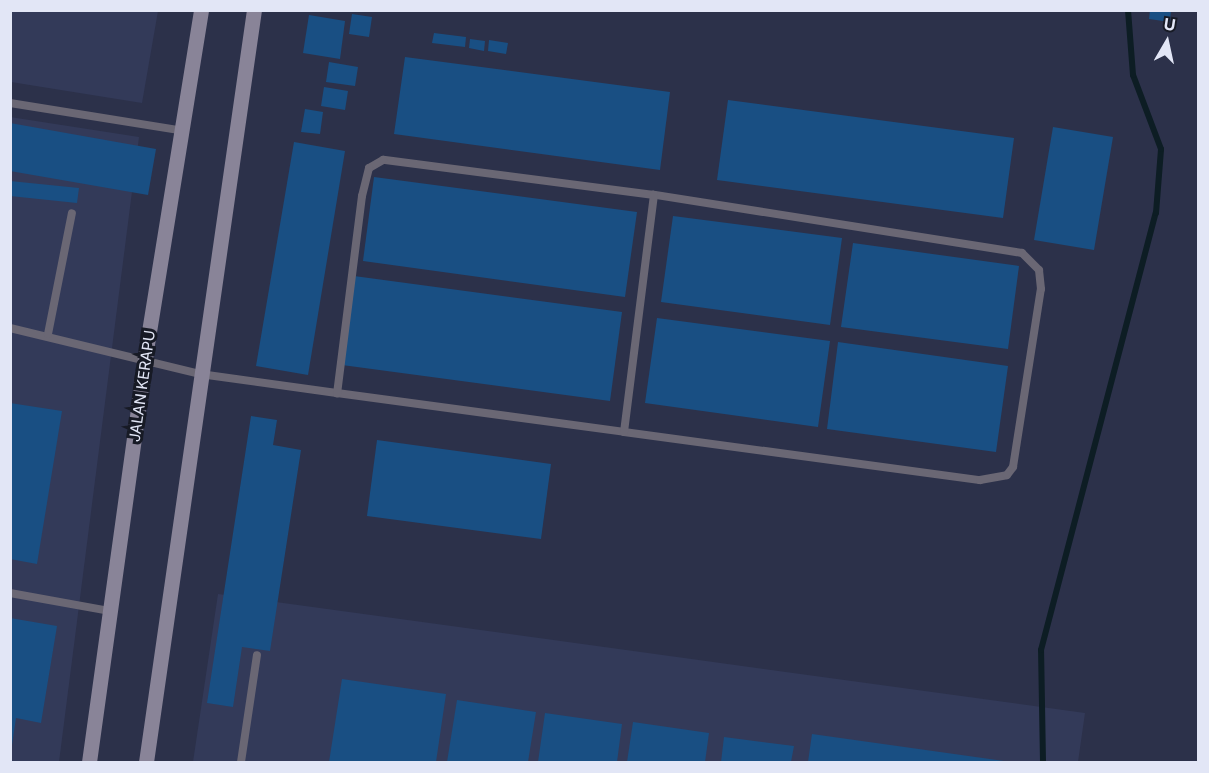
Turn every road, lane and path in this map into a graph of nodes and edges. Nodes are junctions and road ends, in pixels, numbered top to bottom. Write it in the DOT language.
graph roads {
  1 [pos="201,10"];
  2 [pos="254,10"];
  3 [pos="10,103"];
  4 [pos="184,131"];
  5 [pos="654,195"];
  6 [pos="72,213"];
  7 [pos="10,328"];
  8 [pos="48,334"];
  9 [pos="145,361"];
  10 [pos="200,374"];
  11 [pos="337,393"];
  12 [pos="624,432"];
  13 [pos="10,593"];
  14 [pos="110,610"];
  15 [pos="257,655"];
  16 [pos="89,762"];
  17 [pos="146,762"];
  18 [pos="241,762"];
  1 -- 4 [label="street, JALAN KERAPU"];
  2 -- 10 [label="street"];
  3 -- 4 [label="lane"];
  4 -- 9 [label="street, JALAN KERAPU"];
  5 -- 11 [label="lane"];
  5 -- 12 [label="lane"];
  5 -- 12 [label="lane"];
  6 -- 8 [label="lane"];
  7 -- 8 [label="lane"];
  8 -- 9 [label="lane"];
  9 -- 10 [label="lane"];
  9 -- 14 [label="street, JALAN KERAPU"];
  10 -- 11 [label="lane"];
  10 -- 17 [label="street"];
  11 -- 12 [label="lane"];
  13 -- 14 [label="lane"];
  14 -- 16 [label="street, JALAN KERAPU"];
  15 -- 18 [label="lane"];
}
